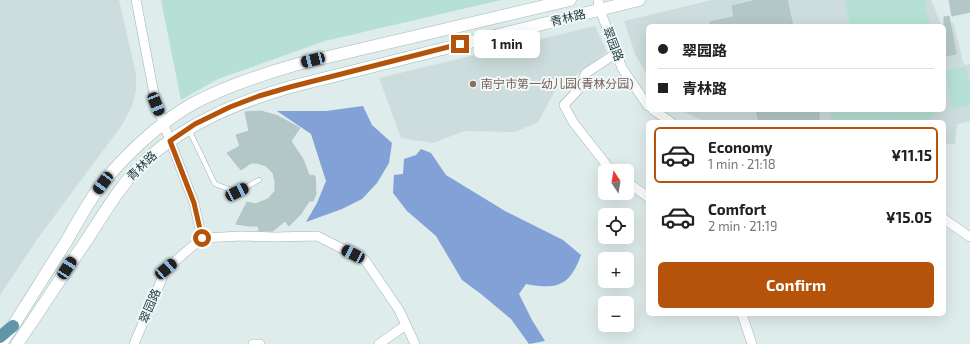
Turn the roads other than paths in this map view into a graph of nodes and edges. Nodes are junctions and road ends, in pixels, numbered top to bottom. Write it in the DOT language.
graph roads {
  1 [pos="136,0"];
  2 [pos="570,0"];
  3 [pos="639,0"];
  4 [pos="598,5"];
  5 [pos="617,54"];
  6 [pos="646,103"];
  7 [pos="656,112"];
  8 [pos="668,120"];
  9 [pos="164,124"];
  10 [pos="189,129"];
  11 [pos="170,141"];
  12 [pos="606,164"];
  13 [pos="259,180"];
  14 [pos="634,187"];
  15 [pos="646,196"];
  16 [pos="946,220"];
  17 [pos="970,237"];
  18 [pos="202,238"];
  19 [pos="743,316"];
  20 [pos="406,325"];
  21 [pos="13,326"];
  22 [pos="0,337"];
  23 [pos="1,344"];
  24 [pos="17,344"];
  25 [pos="134,344"];
  26 [pos="253,344"];
  27 [pos="260,344"];
  28 [pos="379,344"];
  29 [pos="415,344"];
  30 [pos="752,344"];
  1 -- 9 [label="street"];
  2 -- 9 [label="main road, 青林路"];
  3 -- 4 [label="main road, 青林路"];
  4 -- 5 [label="street, 翠园路"];
  4 -- 10 [label="main road, 青林路"];
  5 -- 6 [label="street, 翠园路"];
  5 -- 12 [label="street"];
  7 -- 8 [label="street"];
  9 -- 11 [label="street"];
  9 -- 21 [label="main road, 青林路"];
  10 -- 11 [label="main road, 青林路"];
  10 -- 13 [label="lane"];
  11 -- 18 [label="street"];
  11 -- 24 [label="main road, 青林路"];
  14 -- 15 [label="street"];
  16 -- 17 [label="street"];
  18 -- 20 [label="street"];
  18 -- 25 [label="street, 翠园路"];
  19 -- 30 [label="street"];
  20 -- 28 [label="street"];
  20 -- 29 [label="street"];
  21 -- 22 [label="main road"];
  21 -- 23 [label="main road, 青林路"];
  26 -- 27 [label="street"];
}
